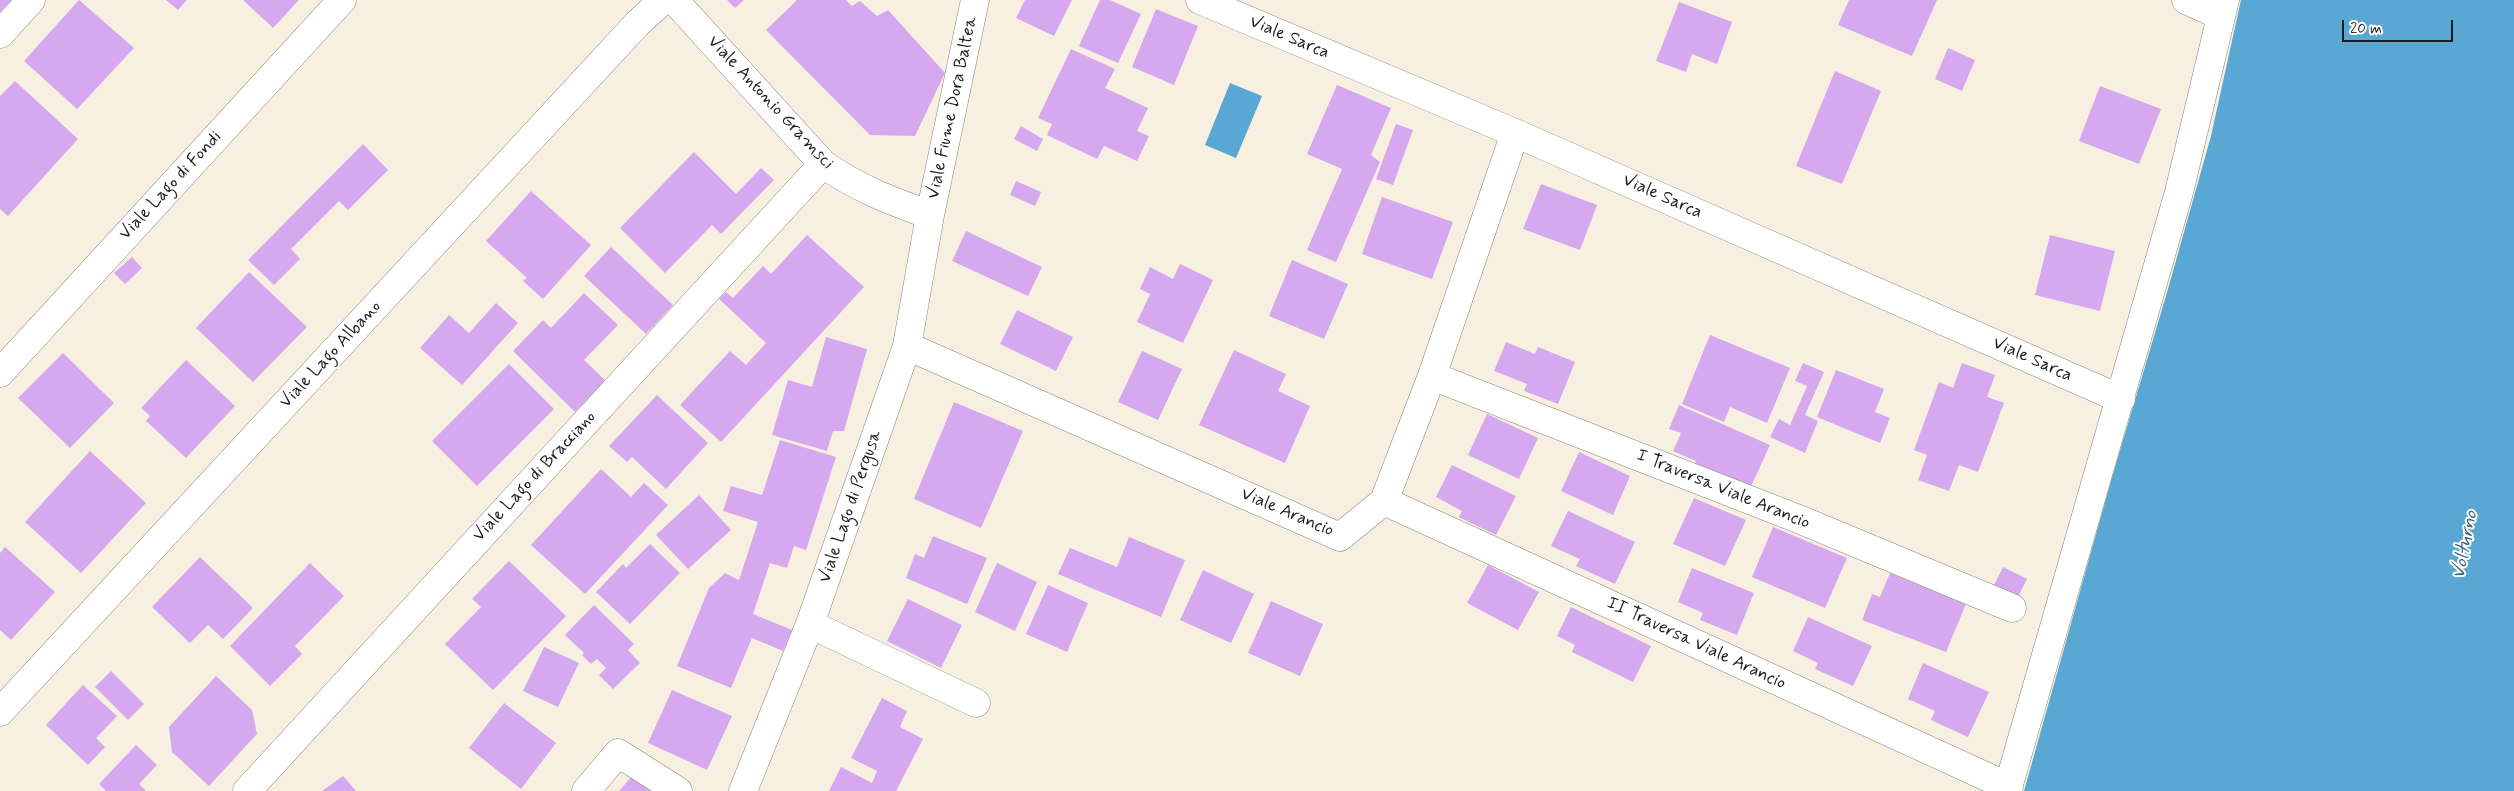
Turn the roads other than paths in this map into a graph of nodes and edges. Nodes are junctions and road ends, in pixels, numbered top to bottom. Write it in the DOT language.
graph roads {
  1 [pos="31,0"];
  2 [pos="342,0"];
  3 [pos="663,0"];
  4 [pos="674,0"];
  5 [pos="976,0"];
  6 [pos="1200,0"];
  7 [pos="2186,0"];
  8 [pos="2223,8"];
  9 [pos="0,34"];
  10 [pos="1516,133"];
  11 [pos="823,164"];
  12 [pos="930,215"];
  13 [pos="907,346"];
  14 [pos="0,373"];
  15 [pos="1432,376"];
  16 [pos="2121,399"];
  17 [pos="1384,501"];
  18 [pos="2012,608"];
  19 [pos="810,624"];
  20 [pos="976,702"];
  21 [pos="0,712"];
  22 [pos="2008,789"];
  23 [pos="247,791"];
  24 [pos="586,791"];
  25 [pos="678,791"];
  26 [pos="743,791"];
  1 -- 9 [label="street"];
  2 -- 14 [label="street, Viale Lago di Fondi"];
  3 -- 21 [label="street, Viale Lago Albano"];
  4 -- 11 [label="street, Viale Antonio Gramsci"];
  5 -- 12 [label="street, Viale Fiume Dora Baltea"];
  6 -- 10 [label="street, Viale Sarca"];
  7 -- 8 [label="street"];
  8 -- 16 [label="street"];
  10 -- 15 [label="street, Viale Arancio"];
  10 -- 16 [label="street, Viale Sarca"];
  11 -- 12 [label="street, Viale Antonio Gramsci"];
  11 -- 23 [label="street, Viale Lago di Bracciano"];
  12 -- 13 [label="street, Viale Lago di Pergusa"];
  13 -- 17 [label="street, Viale Arancio"];
  13 -- 19 [label="street, Viale Lago di Pergusa"];
  15 -- 17 [label="street, Viale Arancio"];
  15 -- 18 [label="street, I Traversa Viale Arancio"];
  16 -- 22 [label="street"];
  17 -- 22 [label="street, II Traversa Viale Arancio"];
  19 -- 20 [label="street"];
  19 -- 26 [label="street, Viale Lago di Pergusa"];
  24 -- 25 [label="street"];
}
